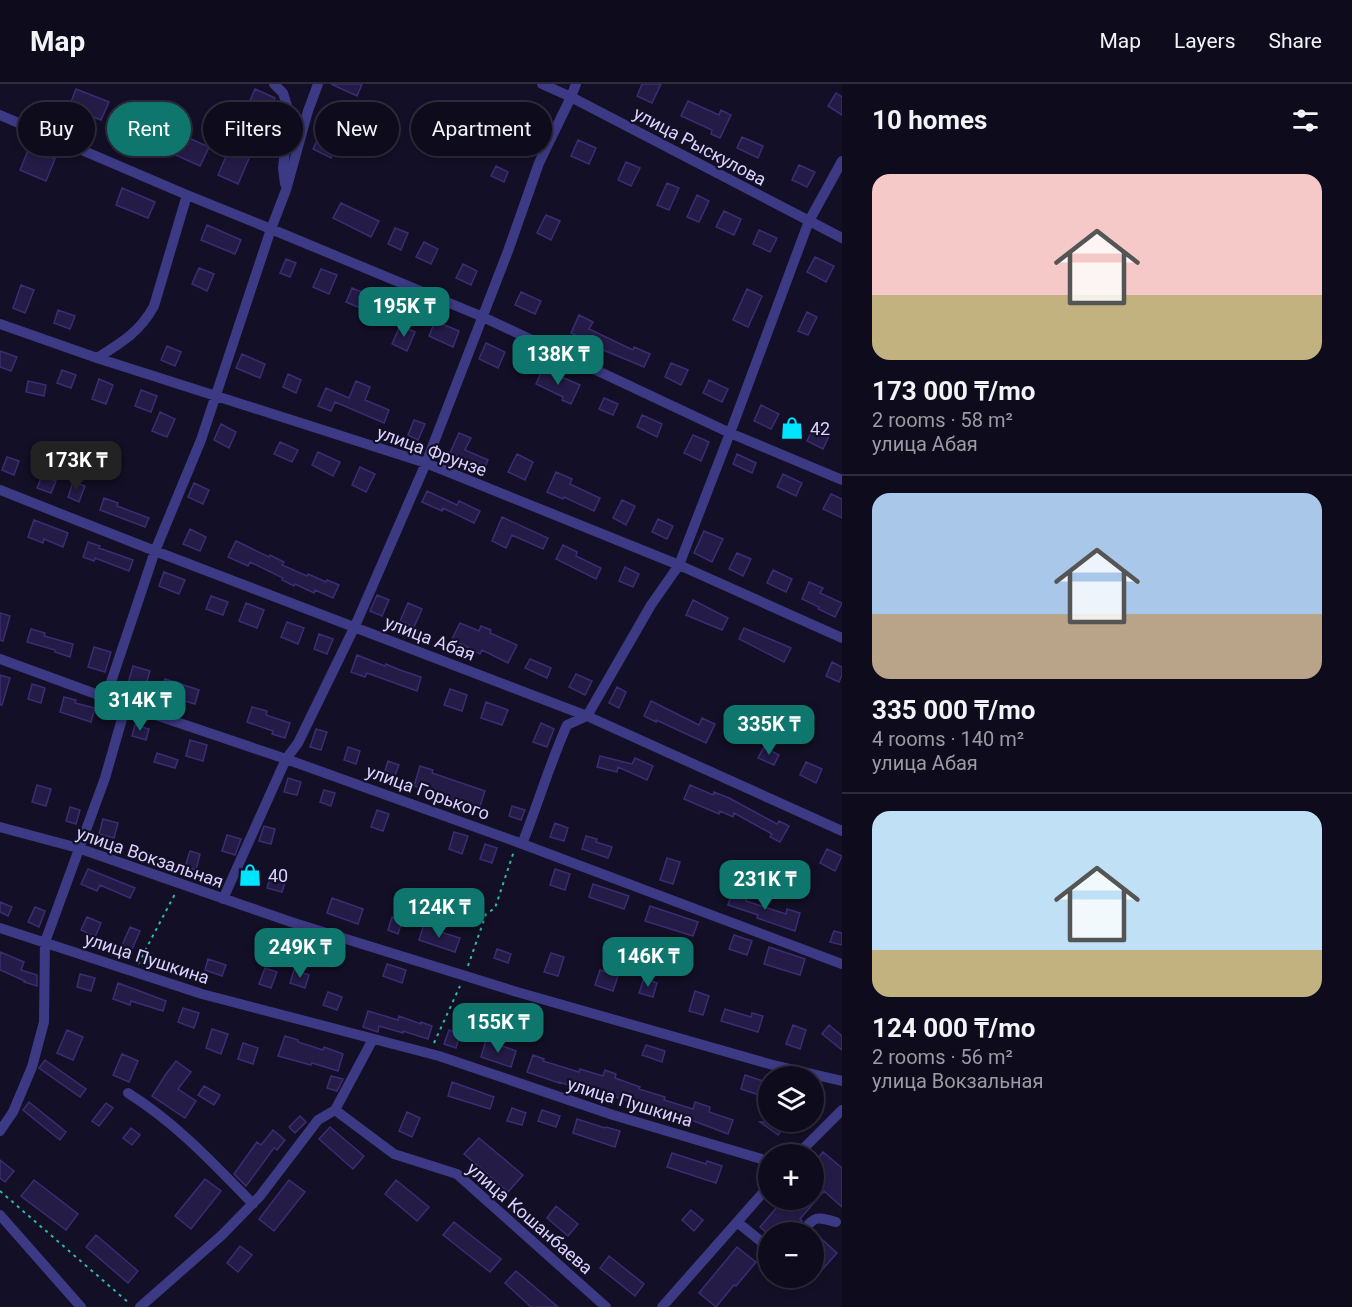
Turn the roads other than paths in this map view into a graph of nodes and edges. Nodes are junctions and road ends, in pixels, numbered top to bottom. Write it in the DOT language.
graph roads {
  1 [pos="274,84"];
  2 [pos="318,84"];
  3 [pos="542,84"];
  4 [pos="576,84"];
  5 [pos="571,97"];
  6 [pos="0,115"];
  7 [pos="842,161"];
  8 [pos="286,190"];
  9 [pos="187,195"];
  10 [pos="809,222"];
  11 [pos="271,229"];
  12 [pos="842,238"];
  13 [pos="483,317"];
  14 [pos="0,324"];
  15 [pos="97,358"];
  16 [pos="215,396"];
  17 [pos="730,433"];
  18 [pos="426,464"];
  19 [pos="842,480"];
  20 [pos="0,490"];
  21 [pos="155,550"];
  22 [pos="678,566"];
  23 [pos="355,626"];
  24 [pos="842,638"];
  25 [pos="0,659"];
  26 [pos="106,698"];
  27 [pos="126,705"];
  28 [pos="587,716"];
  29 [pos="286,759"];
  30 [pos="0,827"];
  31 [pos="842,831"];
  32 [pos="519,843"];
  33 [pos="78,848"];
  34 [pos="223,899"];
  35 [pos="0,928"];
  36 [pos="45,942"];
  37 [pos="842,964"];
  38 [pos="373,1039"];
  39 [pos="842,1081"];
  40 [pos="128,1093"];
  41 [pos="335,1110"];
  42 [pos="842,1110"];
  43 [pos="0,1131"];
  44 [pos="809,1144"];
  45 [pos="758,1158"];
  46 [pos="758,1198"];
  47 [pos="253,1204"];
  48 [pos="0,1215"];
  49 [pos="737,1222"];
  50 [pos="810,1222"];
  51 [pos="836,1222"];
  52 [pos="758,1239"];
  53 [pos="81,1307"];
  54 [pos="140,1307"];
  55 [pos="606,1307"];
  56 [pos="662,1307"];
  1 -- 8 [label="street"];
  2 -- 8 [label="street"];
  3 -- 5 [label="street, улица Рыскулова"];
  4 -- 5 [label="street"];
  5 -- 10 [label="street, улица Рыскулова"];
  5 -- 13 [label="street"];
  6 -- 9 [label="street"];
  7 -- 10 [label="street"];
  8 -- 11 [label="street"];
  9 -- 11 [label="street"];
  9 -- 15 [label="street"];
  10 -- 12 [label="street, улица Рыскулова"];
  10 -- 17 [label="street"];
  11 -- 13 [label="street"];
  11 -- 16 [label="street"];
  13 -- 17 [label="street"];
  13 -- 18 [label="street"];
  14 -- 15 [label="street, улица Фрунзе"];
  15 -- 16 [label="street, улица Фрунзе"];
  16 -- 18 [label="street, улица Фрунзе"];
  16 -- 21 [label="street"];
  17 -- 19 [label="street"];
  17 -- 22 [label="street"];
  18 -- 22 [label="street, улица Фрунзе"];
  18 -- 23 [label="street"];
  20 -- 21 [label="street, улица Абая"];
  21 -- 23 [label="street, улица Абая"];
  21 -- 26 [label="street"];
  22 -- 24 [label="street, улица Фрунзе"];
  22 -- 28 [label="street"];
  23 -- 28 [label="street, улица Абая"];
  23 -- 29 [label="street"];
  25 -- 26 [label="street, улица Горького"];
  26 -- 27 [label="street, улица Горького"];
  27 -- 29 [label="street, улица Горького"];
  27 -- 33 [label="street"];
  28 -- 31 [label="street, улица Абая"];
  28 -- 32 [label="street"];
  29 -- 32 [label="street, улица Горького"];
  29 -- 34 [label="street"];
  30 -- 33 [label="street, улица Вокзальная"];
  32 -- 37 [label="street, улица Горького"];
  33 -- 34 [label="street, улица Вокзальная"];
  33 -- 36 [label="street"];
  34 -- 39 [label="street, улица Вокзальная"];
  35 -- 36 [label="street, улица Пушкина"];
  36 -- 38 [label="street, улица Пушкина"];
  36 -- 43 [label="street"];
  38 -- 41 [label="street"];
  38 -- 45 [label="street, улица Пушкина"];
  40 -- 47 [label="street"];
  41 -- 47 [label="street"];
  41 -- 55 [label="street, улица Кошанбаева"];
  42 -- 44 [label="street"];
  46 -- 49 [label="street"];
  47 -- 54 [label="street"];
  48 -- 53 [label="street"];
  49 -- 52 [label="street"];
  49 -- 56 [label="street"];
  50 -- 51 [label="street"];
}
